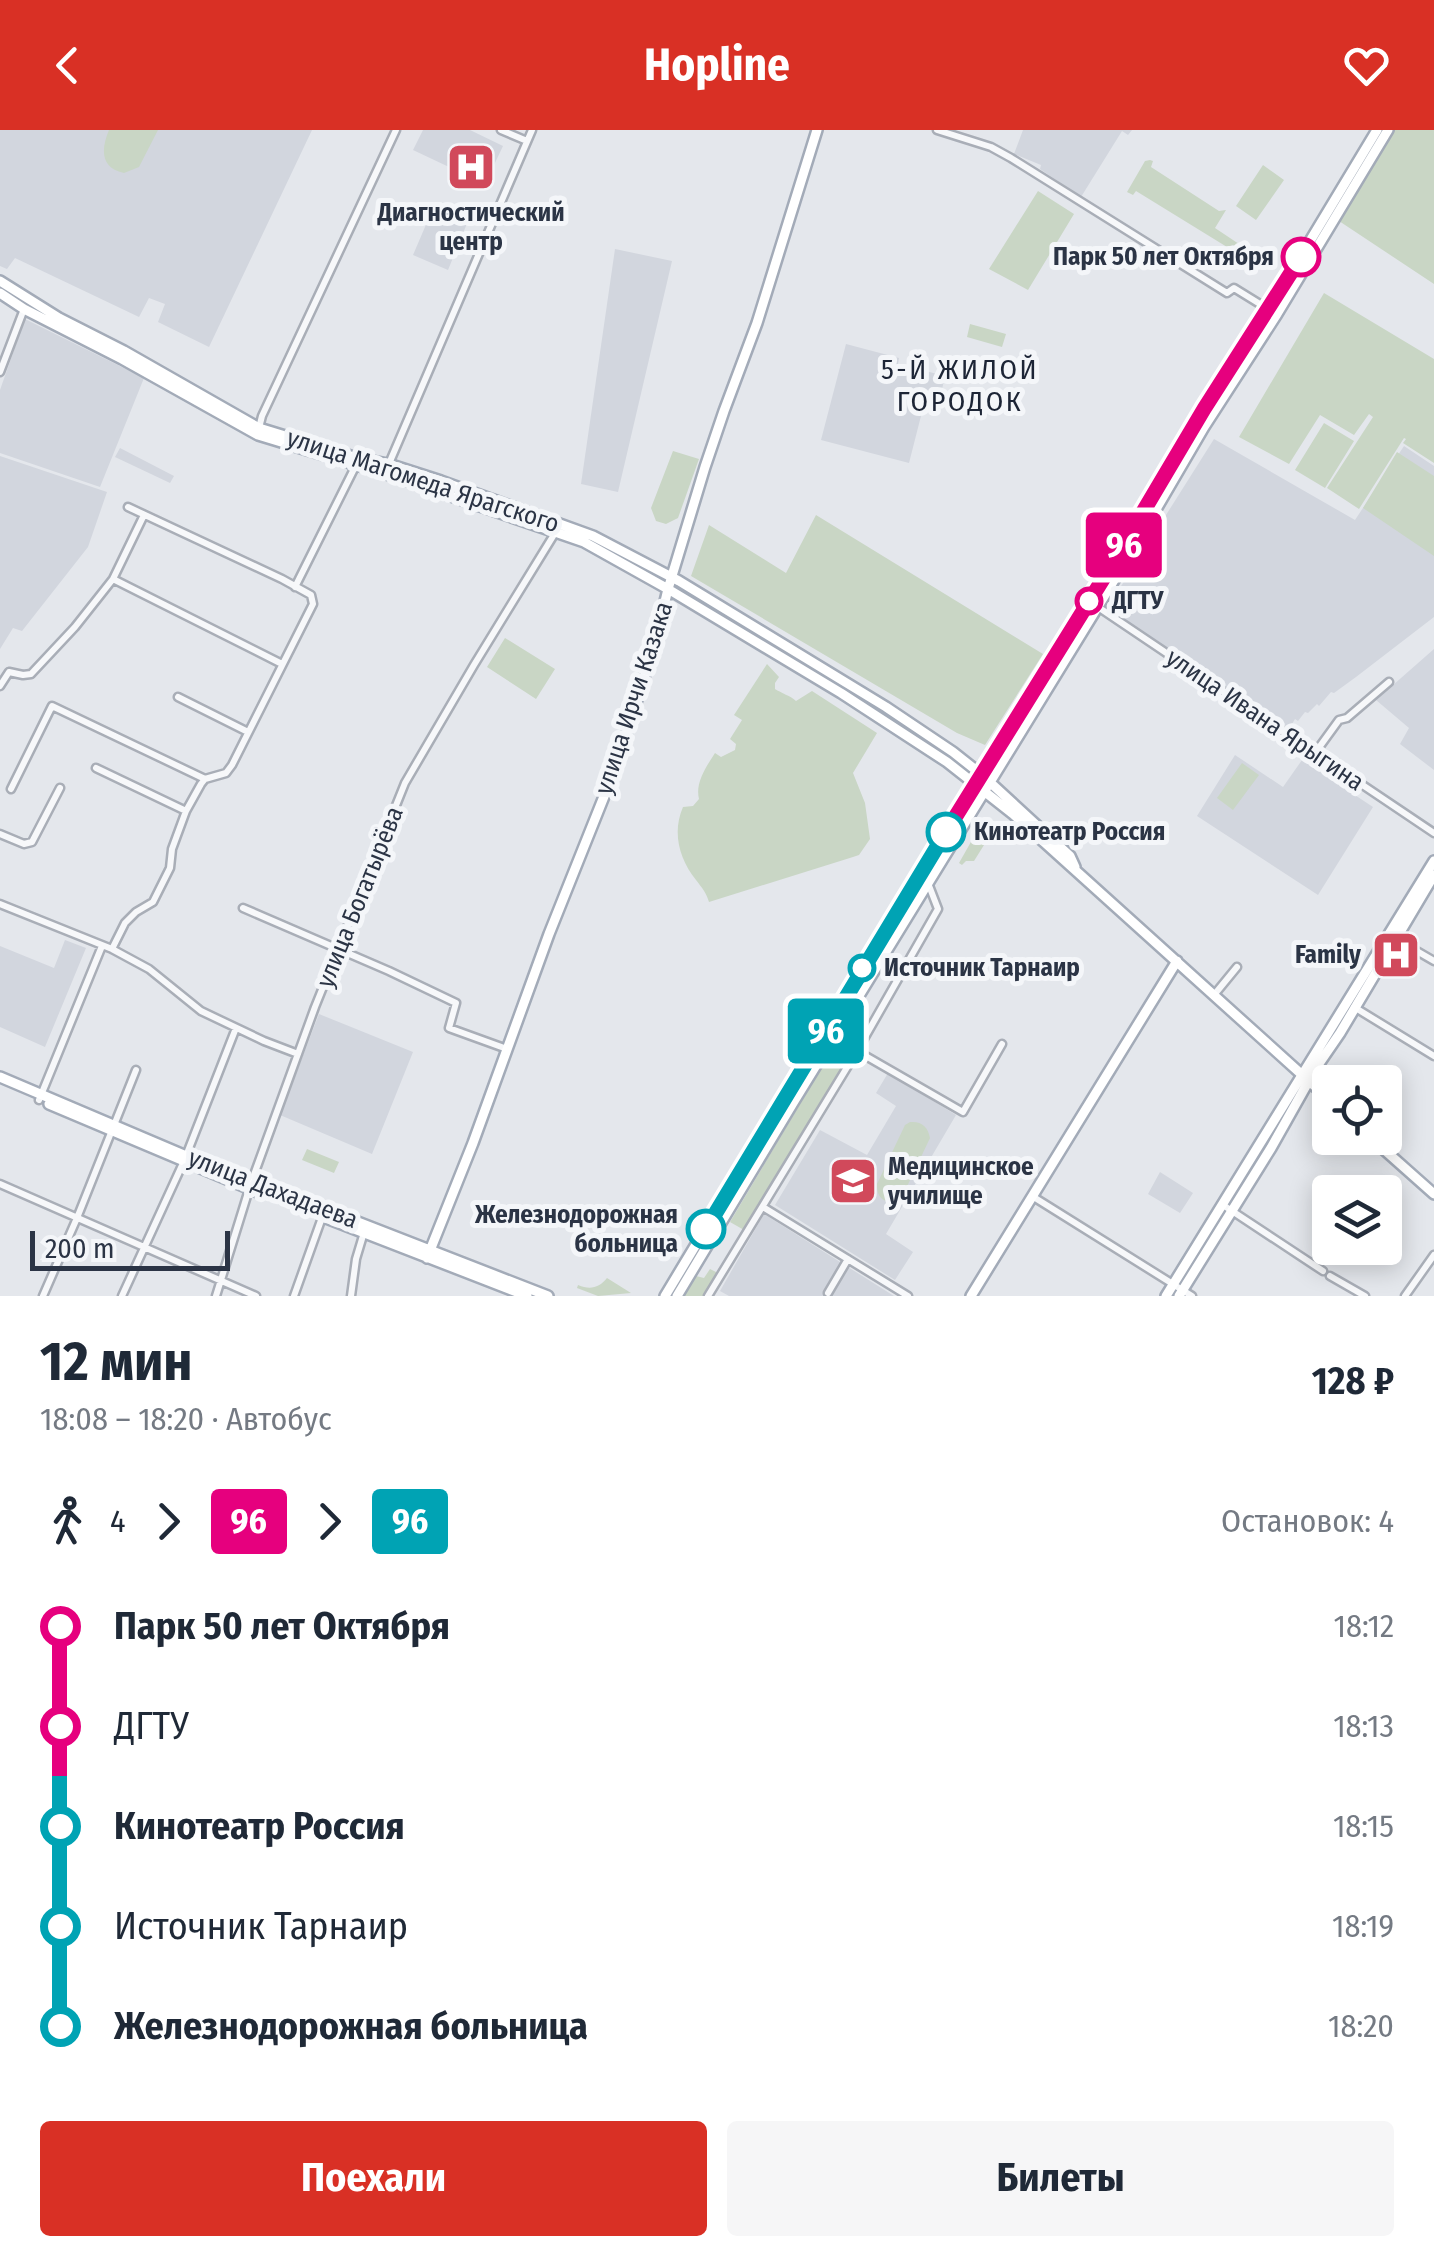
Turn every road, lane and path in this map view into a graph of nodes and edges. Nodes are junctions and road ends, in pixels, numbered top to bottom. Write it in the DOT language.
graph roads {
  1 [pos="396,130"];
  2 [pos="501,130"];
  3 [pos="532,130"];
  4 [pos="817,130"];
  5 [pos="936,130"];
  6 [pos="1377,130"];
  7 [pos="1388,130"];
  8 [pos="526,141"];
  9 [pos="0,281"];
  10 [pos="0,294"];
  11 [pos="24,309"];
  12 [pos="1273,312"];
  13 [pos="0,372"];
  14 [pos="1200,425"];
  15 [pos="258,431"];
  16 [pos="357,462"];
  17 [pos="386,468"];
  18 [pos="128,507"];
  19 [pos="144,515"];
  20 [pos="558,528"];
  21 [pos="672,578"];
  22 [pos="113,579"];
  23 [pos="296,586"];
  24 [pos="668,589"];
  25 [pos="1097,606"];
  26 [pos="282,664"];
  27 [pos="1388,682"];
  28 [pos="0,686"];
  29 [pos="178,697"];
  30 [pos="248,732"];
  31 [pos="1315,753"];
  32 [pos="96,768"];
  33 [pos="206,779"];
  34 [pos="982,783"];
  35 [pos="60,788"];
  36 [pos="11,789"];
  37 [pos="186,812"];
  38 [pos="0,834"];
  39 [pos="1434,834"];
  40 [pos="1434,860"];
  41 [pos="1434,875"];
  42 [pos="928,883"];
  43 [pos="0,904"];
  44 [pos="244,908"];
  45 [pos="1395,938"];
  46 [pos="102,946"];
  47 [pos="112,949"];
  48 [pos="338,950"];
  49 [pos="1177,961"];
  50 [pos="1434,962"];
  51 [pos="1238,967"];
  52 [pos="1214,995"];
  53 [pos="1351,1005"];
  54 [pos="236,1028"];
  55 [pos="1002,1044"];
  56 [pos="507,1050"];
  57 [pos="857,1051"];
  58 [pos="298,1054"];
  59 [pos="1434,1056"];
  60 [pos="136,1070"];
  61 [pos="1306,1077"];
  62 [pos="0,1080"];
  63 [pos="1312,1083"];
  64 [pos="40,1097"];
  65 [pos="113,1128"];
  66 [pos="1391,1155"];
  67 [pos="185,1158"];
  68 [pos="0,1184"];
  69 [pos="250,1186"];
  70 [pos="1434,1194"];
  71 [pos="1032,1196"];
  72 [pos="762,1207"];
  73 [pos="1227,1208"];
  74 [pos="323,1213"];
  75 [pos="77,1218"];
  76 [pos="365,1228"];
  77 [pos="144,1246"];
  78 [pos="429,1254"];
  79 [pos="1434,1255"];
  80 [pos="848,1259"];
  81 [pos="221,1282"];
  82 [pos="1173,1284"];
  83 [pos="828,1293"];
  84 [pos="1185,1294"];
  85 [pos="43,1296"];
  86 [pos="122,1296"];
  87 [pos="216,1296"];
  88 [pos="256,1296"];
  89 [pos="294,1296"];
  90 [pos="351,1296"];
  91 [pos="527,1296"];
  92 [pos="548,1296"];
  93 [pos="662,1296"];
  94 [pos="677,1296"];
  95 [pos="708,1296"];
  96 [pos="908,1296"];
  97 [pos="970,1296"];
  98 [pos="1166,1296"];
  99 [pos="1365,1296"];
  100 [pos="1405,1296"];
  1 -- 15 [label="street"];
  2 -- 8 [label="street"];
  3 -- 8 [label="street"];
  4 -- 21 [label="main road, улица Ирчи Казака"];
  5 -- 12 [label="street"];
  6 -- 12 [label="main road"];
  7 -- 12 [label="main road"];
  8 -- 17 [label="street"];
  9 -- 15 [label="main road, улица Магомеда Ярагского"];
  10 -- 11 [label="main road, улица Магомеда Ярагского"];
  11 -- 13 [label="street"];
  11 -- 15 [label="main road, улица Магомеда Ярагского"];
  12 -- 14 [label="main road"];
  14 -- 25 [label="main road"];
  14 -- 34 [label="main road"];
  15 -- 16 [label="main road, улица Магомеда Ярагского"];
  16 -- 17 [label="main road, улица Магомеда Ярагского"];
  16 -- 23 [label="street"];
  17 -- 20 [label="main road, улица Магомеда Ярагского"];
  18 -- 19 [label="street"];
  19 -- 22 [label="street"];
  19 -- 23 [label="street"];
  20 -- 21 [label="main road, улица Магомеда Ярагского"];
  20 -- 24 [label="main road, улица Магомеда Ярагского"];
  20 -- 48 [label="street, улица Богатырёва"];
  21 -- 24 [label="main road, улица Ирчи Казака"];
  21 -- 34 [label="main road, улица Магомеда Ярагского"];
  22 -- 26 [label="street"];
  22 -- 28 [label="street"];
  23 -- 26 [label="street"];
  24 -- 34 [label="main road, улица Магомеда Ярагского"];
  24 -- 56 [label="main road, улица Ирчи Казака"];
  25 -- 31 [label="street, улица Ивана Ярыгина"];
  25 -- 34 [label="main road"];
  26 -- 30 [label="street"];
  27 -- 31 [label="street"];
  29 -- 30 [label="street"];
  30 -- 33 [label="street"];
  31 -- 39 [label="street, улица Ивана Ярыгина"];
  32 -- 37 [label="street"];
  33 -- 36 [label="street"];
  33 -- 37 [label="street"];
  34 -- 42 [label="main road"];
  34 -- 49 [label="main road, улица Магомеда Ярагского"];
  34 -- 93 [label="main road"];
  35 -- 38 [label="street"];
  37 -- 47 [label="street"];
  40 -- 53 [label="main road"];
  41 -- 45 [label="main road"];
  42 -- 57 [label="street"];
  42 -- 94 [label="main road"];
  43 -- 46 [label="street"];
  44 -- 48 [label="street"];
  45 -- 50 [label="street"];
  45 -- 53 [label="main road"];
  46 -- 47 [label="street"];
  46 -- 64 [label="street"];
  47 -- 54 [label="street"];
  48 -- 56 [label="street"];
  48 -- 58 [label="street, улица Богатырёва"];
  49 -- 52 [label="main road, улица Магомеда Ярагского"];
  49 -- 71 [label="main road"];
  51 -- 52 [label="street"];
  52 -- 61 [label="main road, улица Магомеда Ярагского"];
  53 -- 59 [label="street"];
  53 -- 61 [label="main road"];
  54 -- 58 [label="street"];
  54 -- 67 [label="street"];
  55 -- 57 [label="street"];
  56 -- 78 [label="main road, улица Ирчи Казака"];
  57 -- 72 [label="street"];
  58 -- 69 [label="street, улица Богатырёва"];
  60 -- 65 [label="street"];
  61 -- 63 [label="main road, улица Магомеда Ярагского"];
  61 -- 73 [label="main road"];
  61 -- 73 [label="main road"];
  62 -- 64 [label="main road, улица Дахадаева"];
  64 -- 65 [label="main road, улица Дахадаева"];
  65 -- 67 [label="main road, улица Дахадаева"];
  65 -- 75 [label="street"];
  66 -- 70 [label="main road"];
  67 -- 69 [label="main road, улица Дахадаева"];
  67 -- 77 [label="street"];
  68 -- 75 [label="street"];
  69 -- 74 [label="main road, улица Дахадаева"];
  69 -- 81 [label="street, улица Богатырёва"];
  71 -- 82 [label="street"];
  71 -- 97 [label="main road"];
  72 -- 80 [label="street"];
  72 -- 95 [label="street"];
  73 -- 82 [label="main road"];
  73 -- 84 [label="main road"];
  73 -- 99 [label="street"];
  74 -- 76 [label="main road, улица Дахадаева"];
  74 -- 89 [label="street"];
  75 -- 77 [label="street"];
  75 -- 85 [label="street"];
  76 -- 78 [label="main road, улица Дахадаева"];
  76 -- 90 [label="street"];
  77 -- 81 [label="street"];
  77 -- 86 [label="street"];
  78 -- 91 [label="main road, улица Дахадаева"];
  78 -- 92 [label="main road, улица Дахадаева"];
  79 -- 100 [label="street"];
  80 -- 83 [label="street"];
  80 -- 96 [label="street"];
  81 -- 87 [label="street, улица Богатырёва"];
  81 -- 88 [label="street"];
  82 -- 84 [label="street"];
  82 -- 98 [label="main road"];
}
